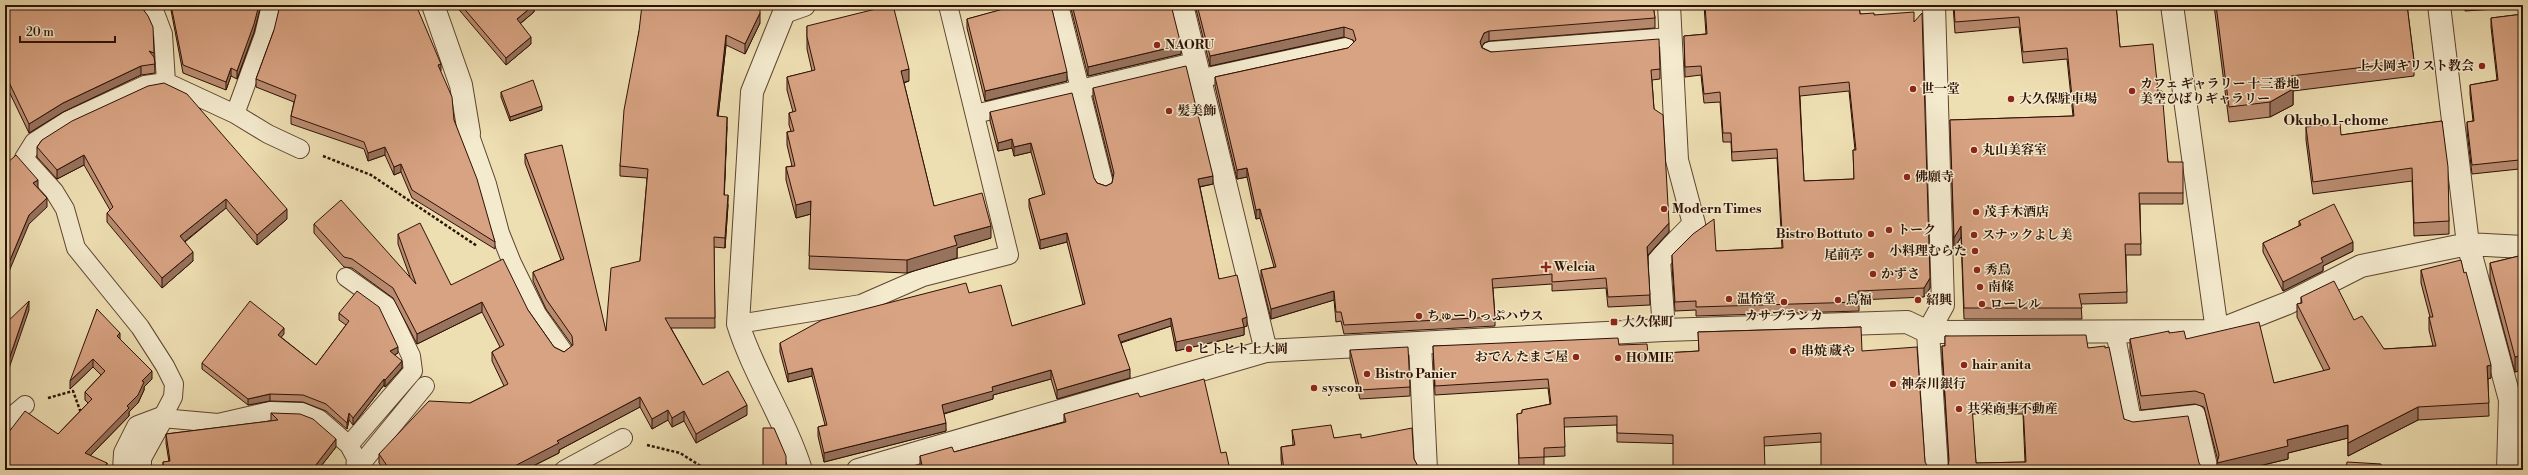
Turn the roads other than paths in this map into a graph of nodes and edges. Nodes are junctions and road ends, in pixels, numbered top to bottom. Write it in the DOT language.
graph roads {
  1 [pos="152,5"];
  2 [pos="271,5"];
  3 [pos="433,5"];
  4 [pos="804,5"];
  5 [pos="948,5"];
  6 [pos="1059,5"];
  7 [pos="1182,5"];
  8 [pos="1669,5"];
  9 [pos="1934,5"];
  10 [pos="2172,5"];
  11 [pos="2439,5"];
  12 [pos="785,8"];
  13 [pos="1670,37"];
  14 [pos="1346,47"];
  15 [pos="1490,51"];
  16 [pos="1196,71"];
  17 [pos="166,82"];
  18 [pos="1079,89"];
  19 [pos="235,114"];
  20 [pos="975,114"];
  21 [pos="469,133"];
  22 [pos="300,149"];
  23 [pos="1104,184"];
  24 [pos="2468,244"];
  25 [pos="2523,247"];
  26 [pos="346,277"];
  27 [pos="738,324"];
  28 [pos="1664,330"];
  29 [pos="2115,331"];
  30 [pos="2217,331"];
  31 [pos="1928,332"];
  32 [pos="1420,343"];
  33 [pos="563,351"];
  34 [pos="1266,351"];
  35 [pos="425,386"];
  36 [pos="24,405"];
  37 [pos="162,418"];
  38 [pos="5,422"];
  39 [pos="623,438"];
  40 [pos="357,462"];
  41 [pos="124,470"];
  42 [pos="140,470"];
  43 [pos="564,470"];
  44 [pos="801,470"];
  45 [pos="858,470"];
  46 [pos="1426,470"];
  47 [pos="1937,470"];
  48 [pos="2209,470"];
  49 [pos="2508,470"];
  1 -- 17 [label="lane"];
  2 -- 19 [label="lane"];
  3 -- 21 [label="street"];
  4 -- 12 [label="street"];
  5 -- 20 [label="lane"];
  6 -- 18 [label="lane"];
  7 -- 16 [label="street"];
  8 -- 13 [label="street"];
  9 -- 31 [label="street"];
  10 -- 30 [label="street"];
  11 -- 24 [label="street"];
  12 -- 27 [label="street"];
  13 -- 15 [label="lane"];
  13 -- 28 [label="street"];
  14 -- 16 [label="lane"];
  16 -- 18 [label="lane"];
  16 -- 34 [label="street"];
  17 -- 19 [label="lane"];
  17 -- 37 [label="lane"];
  18 -- 20 [label="lane"];
  18 -- 23 [label="lane"];
  19 -- 22 [label="lane"];
  20 -- 27 [label="lane"];
  21 -- 33 [label="lane"];
  24 -- 25 [label="street"];
  24 -- 30 [label="street"];
  24 -- 49 [label="street"];
  26 -- 40 [label="lane"];
  27 -- 44 [label="street"];
  28 -- 31 [label="street"];
  28 -- 32 [label="street"];
  29 -- 30 [label="street"];
  29 -- 31 [label="street"];
  29 -- 48 [label="lane"];
  31 -- 47 [label="street"];
  32 -- 34 [label="street"];
  32 -- 46 [label="street"];
  34 -- 45 [label="street"];
  35 -- 40 [label="lane"];
  36 -- 38 [label="lane"];
  37 -- 40 [label="lane"];
  37 -- 41 [label="street"];
  37 -- 42 [label="street"];
  39 -- 43 [label="lane"];
}
